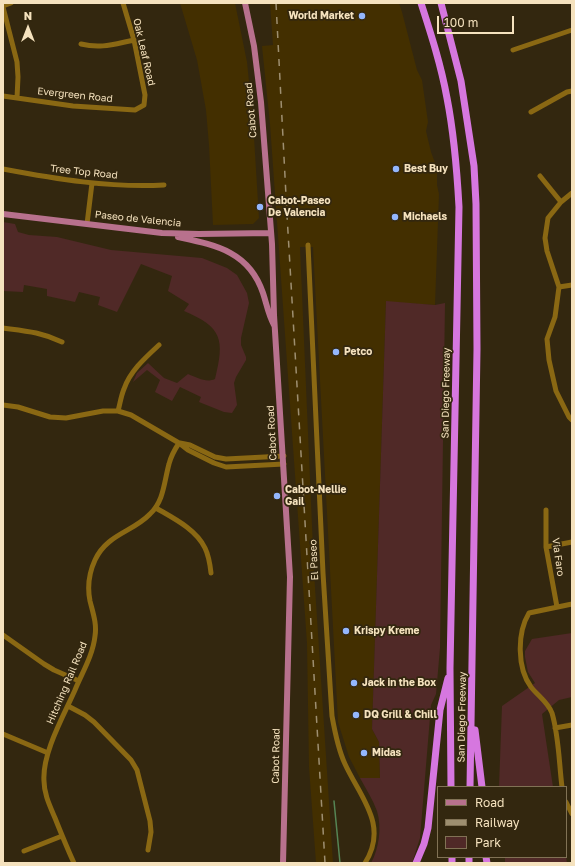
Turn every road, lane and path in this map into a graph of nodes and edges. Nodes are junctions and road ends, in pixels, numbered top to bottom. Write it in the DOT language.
graph roads {
  1 [pos="11,3"];
  2 [pos="123,3"];
  3 [pos="245,3"];
  4 [pos="421,3"];
  5 [pos="441,3"];
  6 [pos="3,6"];
  7 [pos="572,30"];
  8 [pos="134,40"];
  9 [pos="81,44"];
  10 [pos="513,50"];
  11 [pos="572,91"];
  12 [pos="3,96"];
  13 [pos="16,98"];
  14 [pos="144,105"];
  15 [pos="531,112"];
  16 [pos="3,169"];
  17 [pos="540,176"];
  18 [pos="92,183"];
  19 [pos="164,185"];
  20 [pos="572,193"];
  21 [pos="561,202"];
  22 [pos="3,214"];
  23 [pos="87,224"];
  24 [pos="162,233"];
  25 [pos="271,233"];
  26 [pos="308,245"];
  27 [pos="572,285"];
  28 [pos="559,286"];
  29 [pos="3,328"];
  30 [pos="275,328"];
  31 [pos="62,342"];
  32 [pos="159,344"];
  33 [pos="3,405"];
  34 [pos="118,411"];
  35 [pos="571,417"];
  36 [pos="179,442"];
  37 [pos="284,456"];
  38 [pos="284,464"];
  39 [pos="156,508"];
  40 [pos="546,510"];
  41 [pos="572,542"];
  42 [pos="546,547"];
  43 [pos="211,573"];
  44 [pos="572,604"];
  45 [pos="557,607"];
  46 [pos="3,635"];
  47 [pos="450,668"];
  48 [pos="79,681"];
  49 [pos="472,702"];
  50 [pos="68,706"];
  51 [pos="572,725"];
  52 [pos="555,728"];
  53 [pos="3,734"];
  54 [pos="48,753"];
  55 [pos="452,786"];
  56 [pos="470,786"];
  57 [pos="482,786"];
  58 [pos="562,786"];
  59 [pos="567,804"];
  60 [pos="572,814"];
  61 [pos="62,836"];
  62 [pos="148,850"];
  63 [pos="24,851"];
  64 [pos="366,861"];
  65 [pos="74,863"];
  66 [pos="283,863"];
  67 [pos="416,863"];
  1 -- 6 [label="street"];
  2 -- 8 [label="street, Oak Leaf Road"];
  3 -- 25 [label="main road, Cabot Road"];
  4 -- 47 [label="highway, San Diego Freeway"];
  5 -- 49 [label="highway, San Diego Freeway"];
  6 -- 13 [label="street"];
  7 -- 10 [label="street"];
  8 -- 9 [label="street"];
  8 -- 14 [label="street, Oak Leaf Road"];
  11 -- 15 [label="street"];
  12 -- 13 [label="street, Evergreen Road"];
  13 -- 14 [label="street, Evergreen Road"];
  16 -- 18 [label="street, Tree Top Road"];
  17 -- 21 [label="street"];
  18 -- 19 [label="street, Tree Top Road"];
  18 -- 23 [label="street"];
  20 -- 21 [label="street"];
  21 -- 28 [label="street"];
  22 -- 23 [label="main road, Paseo de Valencia"];
  23 -- 24 [label="main road, Paseo de Valencia"];
  24 -- 25 [label="main road, Paseo de Valencia"];
  24 -- 30 [label="main road"];
  25 -- 30 [label="main road, Cabot Road"];
  26 -- 64 [label="street, El Paseo"];
  27 -- 28 [label="street"];
  28 -- 35 [label="street"];
  29 -- 31 [label="street"];
  30 -- 37 [label="main road, Cabot Road"];
  32 -- 34 [label="street"];
  33 -- 34 [label="street"];
  34 -- 36 [label="street"];
  36 -- 37 [label="street"];
  36 -- 38 [label="street"];
  36 -- 39 [label="street, Hitching Rail Road"];
  37 -- 38 [label="main road, Cabot Road"];
  38 -- 66 [label="main road, Cabot Road"];
  39 -- 43 [label="street"];
  39 -- 48 [label="street, Hitching Rail Road"];
  40 -- 42 [label="street, Via Faro"];
  41 -- 42 [label="street"];
  42 -- 45 [label="street, Via Faro"];
  44 -- 45 [label="street"];
  45 -- 52 [label="street"];
  46 -- 48 [label="street"];
  47 -- 55 [label="highway, San Diego Freeway"];
  47 -- 67 [label="highway"];
  48 -- 50 [label="street, Hitching Rail Road"];
  49 -- 56 [label="highway, San Diego Freeway"];
  49 -- 57 [label="highway"];
  50 -- 54 [label="street, Hitching Rail Road"];
  50 -- 62 [label="street"];
  51 -- 52 [label="street"];
  52 -- 58 [label="street"];
  53 -- 54 [label="street"];
  54 -- 61 [label="street, Hitching Rail Road"];
  59 -- 60 [label="street"];
  61 -- 63 [label="street"];
  61 -- 65 [label="street, Hitching Rail Road"];
}
